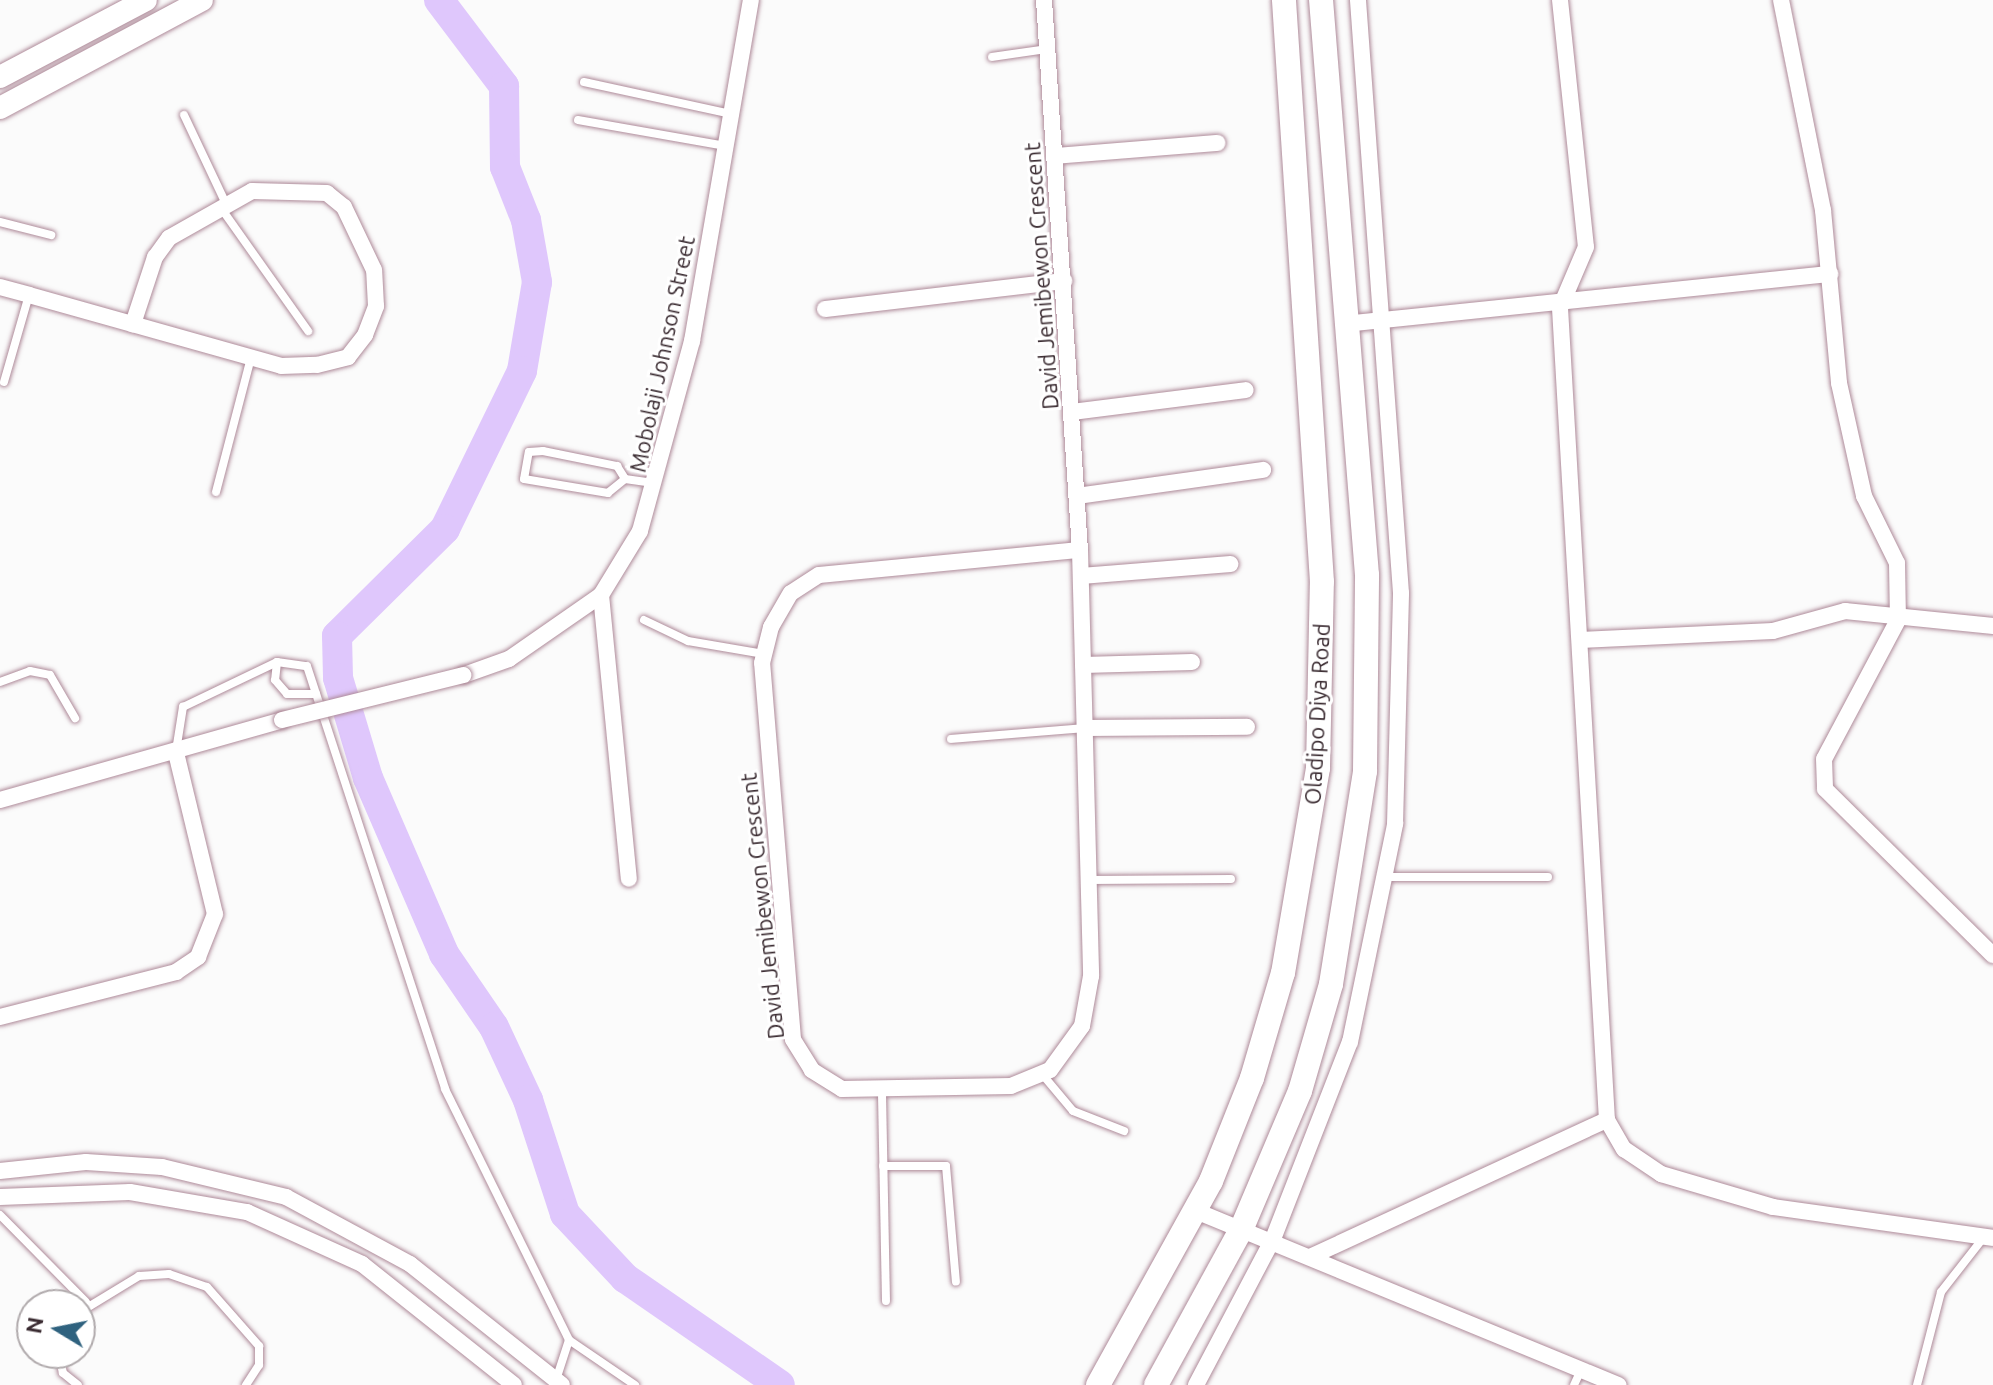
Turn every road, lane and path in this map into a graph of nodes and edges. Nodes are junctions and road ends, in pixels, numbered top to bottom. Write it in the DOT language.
graph roads {
  1 [pos="146,0"];
  2 [pos="202,0"];
  3 [pos="751,0"];
  4 [pos="1044,0"];
  5 [pos="1284,0"];
  6 [pos="1321,0"];
  7 [pos="1358,0"];
  8 [pos="1560,0"];
  9 [pos="1781,0"];
  10 [pos="1047,49"];
  11 [pos="992,57"];
  12 [pos="0,77"];
  13 [pos="584,82"];
  14 [pos="0,108"];
  15 [pos="731,114"];
  16 [pos="184,115"];
  17 [pos="578,120"];
  18 [pos="1217,143"];
  19 [pos="726,146"];
  20 [pos="1055,156"];
  21 [pos="223,205"];
  22 [pos="0,222"];
  23 [pos="51,235"];
  24 [pos="1830,274"];
  25 [pos="1064,281"];
  26 [pos="0,287"];
  27 [pos="29,295"];
  28 [pos="1561,297"];
  29 [pos="825,309"];
  30 [pos="1382,319"];
  31 [pos="133,324"];
  32 [pos="1345,324"];
  33 [pos="308,331"];
  34 [pos="251,357"];
  35 [pos="4,382"];
  36 [pos="1246,390"];
  37 [pos="1072,412"];
  38 [pos="1263,470"];
  39 [pos="625,479"];
  40 [pos="658,484"];
  41 [pos="216,492"];
  42 [pos="1077,496"];
  43 [pos="1080,550"];
  44 [pos="1231,564"];
  45 [pos="1081,576"];
  46 [pos="601,595"];
  47 [pos="644,620"];
  48 [pos="1898,620"];
  49 [pos="1993,626"];
  50 [pos="1580,640"];
  51 [pos="764,654"];
  52 [pos="277,662"];
  53 [pos="1192,662"];
  54 [pos="1083,665"];
  55 [pos="0,682"];
  56 [pos="316,694"];
  57 [pos="75,718"];
  58 [pos="1247,727"];
  59 [pos="1085,728"];
  60 [pos="951,739"];
  61 [pos="176,753"];
  62 [pos="0,800"];
  63 [pos="1387,877"];
  64 [pos="1548,877"];
  65 [pos="629,879"];
  66 [pos="1231,879"];
  67 [pos="1088,880"];
  68 [pos="1993,955"];
  69 [pos="0,1017"];
  70 [pos="1042,1074"];
  71 [pos="882,1094"];
  72 [pos="1607,1120"];
  73 [pos="1124,1131"];
  74 [pos="883,1166"];
  75 [pos="0,1171"];
  76 [pos="0,1197"];
  77 [pos="1196,1211"];
  78 [pos="0,1215"];
  79 [pos="1241,1230"];
  80 [pos="1988,1238"];
  81 [pos="1273,1239"];
  82 [pos="1312,1256"];
  83 [pos="956,1282"];
  84 [pos="73,1289"];
  85 [pos="96,1298"];
  86 [pos="886,1301"];
  87 [pos="569,1340"];
  88 [pos="62,1369"];
  89 [pos="1577,1378"];
  90 [pos="559,1382"];
  91 [pos="78,1385"];
  92 [pos="246,1385"];
  93 [pos="514,1385"];
  94 [pos="635,1385"];
  95 [pos="1098,1385"];
  96 [pos="1156,1385"];
  97 [pos="1196,1385"];
  98 [pos="1619,1385"];
  99 [pos="1917,1385"];
  1 -- 12 [label="street"];
  2 -- 14 [label="street"];
  3 -- 15 [label="street, Mobolaji Johnson Street"];
  4 -- 10 [label="street, David Jemibewon Crescent"];
  5 -- 77 [label="main road, Oladipo Diya Road"];
  6 -- 32 [label="main road, Oladipo Diya Road"];
  7 -- 30 [label="street"];
  8 -- 28 [label="street"];
  9 -- 24 [label="street"];
  10 -- 11 [label="lane"];
  10 -- 20 [label="street, David Jemibewon Crescent"];
  13 -- 15 [label="lane"];
  15 -- 19 [label="street, Mobolaji Johnson Street"];
  16 -- 21 [label="lane"];
  17 -- 19 [label="lane"];
  18 -- 20 [label="street"];
  19 -- 40 [label="street, Mobolaji Johnson Street"];
  20 -- 25 [label="street, David Jemibewon Crescent"];
  21 -- 31 [label="street"];
  21 -- 33 [label="lane"];
  21 -- 34 [label="street"];
  22 -- 23 [label="lane"];
  24 -- 28 [label="street"];
  24 -- 48 [label="street"];
  25 -- 29 [label="street"];
  25 -- 37 [label="street, David Jemibewon Crescent"];
  26 -- 27 [label="street"];
  27 -- 31 [label="street"];
  27 -- 35 [label="lane"];
  28 -- 30 [label="street"];
  28 -- 50 [label="street"];
  30 -- 32 [label="street"];
  30 -- 63 [label="street"];
  31 -- 34 [label="street"];
  32 -- 79 [label="main road, Oladipo Diya Road"];
  34 -- 41 [label="lane"];
  36 -- 37 [label="street"];
  37 -- 42 [label="street, David Jemibewon Crescent"];
  38 -- 42 [label="street"];
  39 -- 39 [label="lane"];
  39 -- 40 [label="lane"];
  40 -- 46 [label="street, Mobolaji Johnson Street"];
  42 -- 43 [label="street, David Jemibewon Crescent"];
  43 -- 45 [label="street, David Jemibewon Crescent"];
  43 -- 51 [label="street, David Jemibewon Crescent"];
  44 -- 45 [label="street"];
  45 -- 54 [label="street, David Jemibewon Crescent"];
  46 -- 61 [label="street, Mobolaji Johnson Street, bridge"];
  46 -- 65 [label="street"];
  47 -- 51 [label="lane"];
  48 -- 49 [label="street"];
  48 -- 50 [label="street"];
  48 -- 68 [label="street"];
  50 -- 72 [label="street"];
  51 -- 71 [label="street, David Jemibewon Crescent"];
  52 -- 56 [label="lane"];
  52 -- 56 [label="lane"];
  52 -- 61 [label="lane"];
  53 -- 54 [label="street"];
  54 -- 59 [label="street, David Jemibewon Crescent"];
  55 -- 57 [label="lane"];
  56 -- 87 [label="lane"];
  58 -- 59 [label="street"];
  59 -- 60 [label="lane"];
  59 -- 67 [label="street, David Jemibewon Crescent"];
  61 -- 62 [label="street"];
  61 -- 69 [label="street"];
  63 -- 64 [label="lane"];
  63 -- 81 [label="street"];
  66 -- 67 [label="lane"];
  67 -- 70 [label="street, David Jemibewon Crescent"];
  70 -- 71 [label="street, David Jemibewon Crescent"];
  70 -- 73 [label="lane"];
  71 -- 74 [label="lane"];
  72 -- 80 [label="street"];
  72 -- 82 [label="street"];
  74 -- 83 [label="lane"];
  74 -- 86 [label="lane"];
  75 -- 90 [label="street"];
  76 -- 93 [label="street"];
  77 -- 79 [label="street"];
  77 -- 95 [label="main road, Oladipo Diya Road"];
  78 -- 84 [label="lane"];
  79 -- 81 [label="street"];
  79 -- 96 [label="main road, Oladipo Diya Road"];
  80 -- 99 [label="lane"];
  81 -- 82 [label="street"];
  81 -- 97 [label="street"];
  82 -- 89 [label="street"];
  85 -- 92 [label="lane"];
  87 -- 90 [label="lane"];
  87 -- 94 [label="lane"];
  88 -- 91 [label="lane"];
  89 -- 98 [label="street"];
}
